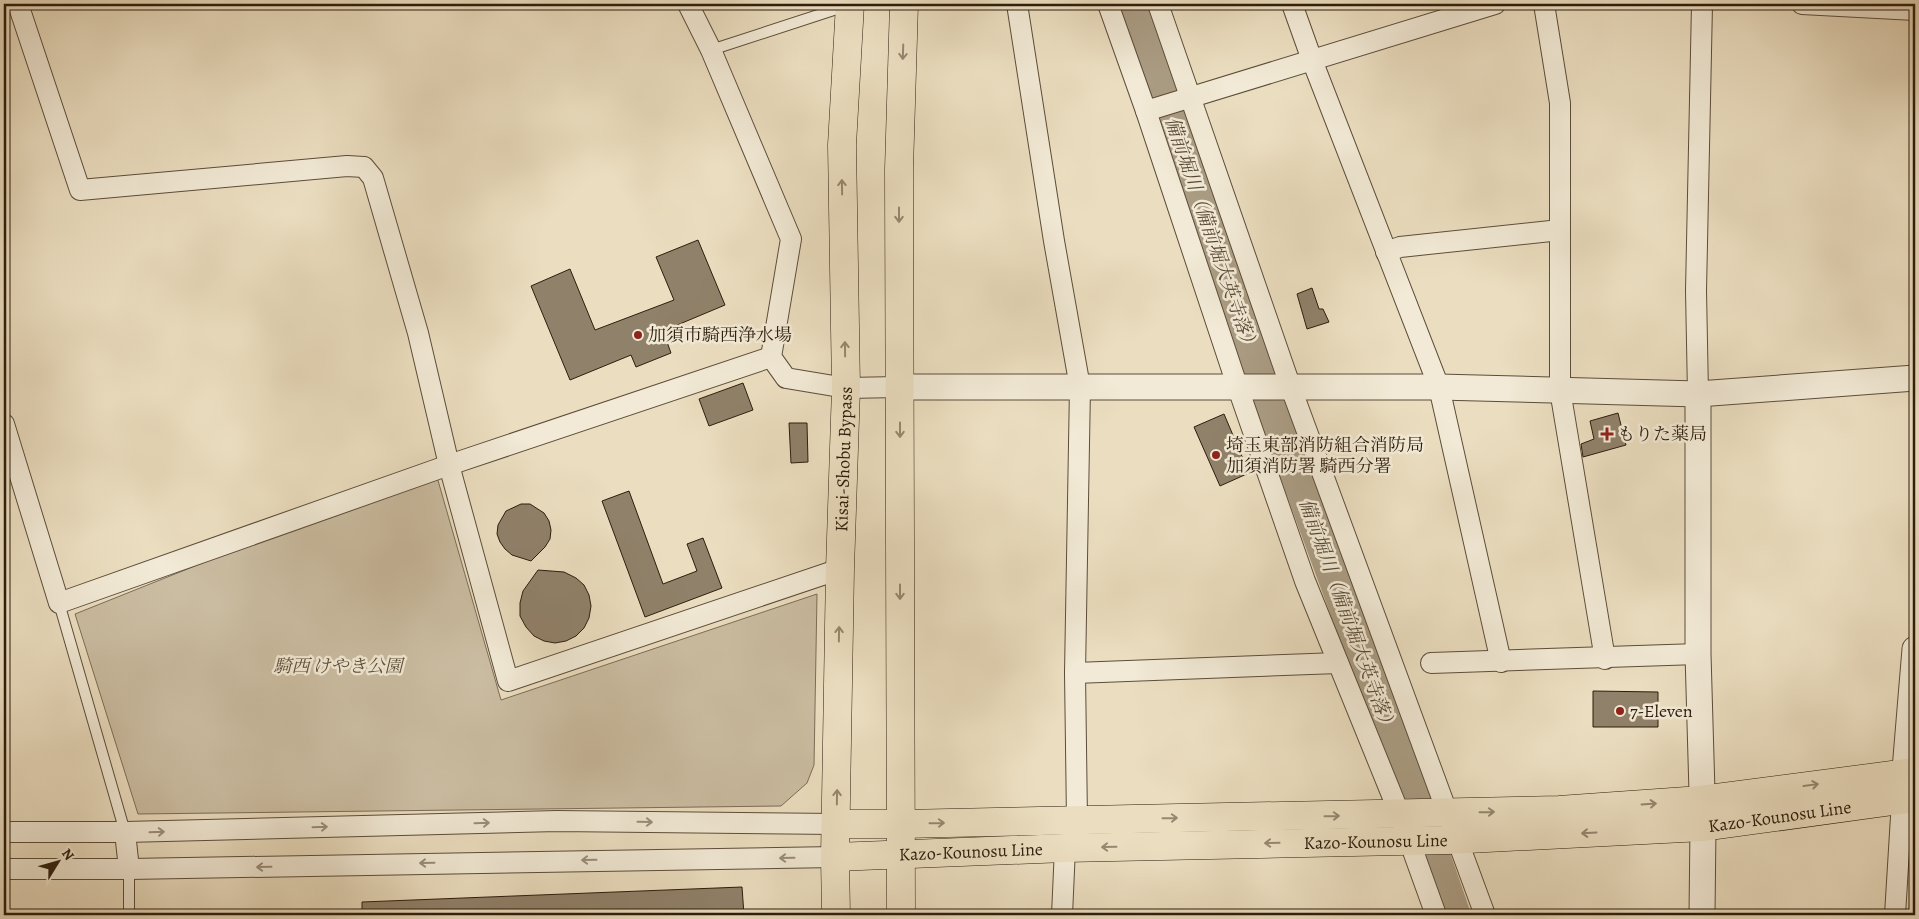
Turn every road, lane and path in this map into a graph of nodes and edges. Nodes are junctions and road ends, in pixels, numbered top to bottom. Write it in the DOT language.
graph roads {
  1 [pos="18,4"];
  2 [pos="688,4"];
  3 [pos="850,4"];
  4 [pos="904,4"];
  5 [pos="1018,4"];
  6 [pos="1108,4"];
  7 [pos="1158,4"];
  8 [pos="1292,4"];
  9 [pos="1495,4"];
  10 [pos="1544,4"];
  11 [pos="1702,4"];
  12 [pos="1802,4"];
  13 [pos="1915,10"];
  14 [pos="1439,11"];
  15 [pos="711,50"];
  16 [pos="1312,60"];
  17 [pos="1186,97"];
  18 [pos="1149,110"];
  19 [pos="1560,230"];
  20 [pos="1386,252"];
  21 [pos="771,356"];
  22 [pos="1915,378"];
  23 [pos="899,387"];
  24 [pos="1080,387"];
  25 [pos="1438,387"];
  26 [pos="846,388"];
  27 [pos="1238,388"];
  28 [pos="1286,388"];
  29 [pos="1560,390"];
  30 [pos="1698,394"];
  31 [pos="4,424"];
  32 [pos="449,465"];
  33 [pos="840,569"];
  34 [pos="59,603"];
  35 [pos="1915,649"];
  36 [pos="1698,654"];
  37 [pos="1605,658"];
  38 [pos="1501,662"];
  39 [pos="1338,663"];
  40 [pos="1431,663"];
  41 [pos="1075,674"];
  42 [pos="1909,785"];
  43 [pos="1443,813"];
  44 [pos="1702,813"];
  45 [pos="1077,820"];
  46 [pos="836,824"];
  47 [pos="902,824"];
  48 [pos="1404,827"];
  49 [pos="4,832"];
  50 [pos="125,832"];
  51 [pos="1453,839"];
  52 [pos="1065,848"];
  53 [pos="902,854"];
  54 [pos="835,857"];
  55 [pos="4,869"];
  56 [pos="129,869"];
  57 [pos="129,915"];
  58 [pos="836,915"];
  59 [pos="901,915"];
  60 [pos="1062,915"];
  61 [pos="1436,915"];
  62 [pos="1485,915"];
  63 [pos="1702,915"];
  64 [pos="1895,915"];
  1 -- 32 [label="street"];
  2 -- 15 [label="street"];
  3 -- 15 [label="lane"];
  26 -- 3 [label="main road, Kisai-Shobu Bypass, one-way"];
  4 -- 23 [label="main road, one-way"];
  5 -- 24 [label="street"];
  6 -- 18 [label="street"];
  7 -- 17 [label="street"];
  8 -- 16 [label="street"];
  9 -- 14 [label="street"];
  10 -- 19 [label="street"];
  11 -- 30 [label="street"];
  12 -- 13 [label="street"];
  14 -- 16 [label="street"];
  15 -- 21 [label="street"];
  16 -- 17 [label="street"];
  16 -- 20 [label="street"];
  17 -- 18 [label="street"];
  17 -- 28 [label="street"];
  18 -- 27 [label="street"];
  19 -- 20 [label="street"];
  19 -- 29 [label="street"];
  20 -- 25 [label="street"];
  21 -- 26 [label="street"];
  21 -- 32 [label="street"];
  22 -- 30 [label="street"];
  23 -- 24 [label="street"];
  23 -- 26 [label="street"];
  23 -- 47 [label="main road, one-way"];
  24 -- 27 [label="street"];
  24 -- 41 [label="street"];
  25 -- 28 [label="street"];
  25 -- 29 [label="street"];
  25 -- 38 [label="street"];
  26 -- 33 [label="main road, Kisai-Shobu Bypass"];
  27 -- 28 [label="street"];
  27 -- 39 [label="street"];
  28 -- 43 [label="street"];
  29 -- 30 [label="street"];
  29 -- 37 [label="street"];
  30 -- 36 [label="street"];
  31 -- 34 [label="street"];
  32 -- 33 [label="street"];
  32 -- 34 [label="street"];
  46 -- 33 [label="main road, Kisai-Shobu Bypass, one-way"];
  34 -- 50 [label="lane"];
  35 -- 42 [label="street"];
  36 -- 37 [label="street"];
  36 -- 44 [label="street"];
  37 -- 38 [label="street"];
  38 -- 40 [label="street"];
  39 -- 41 [label="street"];
  39 -- 48 [label="street"];
  41 -- 45 [label="street"];
  42 -- 44 [label="main road, Kazo-Kounosu Line"];
  42 -- 64 [label="street"];
  43 -- 44 [label="main road, Kazo-Kounosu Line, one-way"];
  43 -- 48 [label="main road, Kazo-Kounosu Line"];
  43 -- 51 [label="street"];
  44 -- 51 [label="main road, Kazo-Kounosu Line, one-way"];
  44 -- 63 [label="street"];
  47 -- 45 [label="main road, Kazo-Kounosu Line, one-way"];
  45 -- 48 [label="main road, Kazo-Kounosu Line, one-way"];
  46 -- 47 [label="main road, Kazo-Kounosu Line"];
  50 -- 46 [label="street, one-way"];
  46 -- 54 [label="main road, Kisai-Shobu Bypass"];
  47 -- 53 [label="main road"];
  48 -- 51 [label="main road, Kazo-Kounosu Line"];
  48 -- 52 [label="main road, Kazo-Kounosu Line, one-way"];
  48 -- 61 [label="street"];
  49 -- 50 [label="street"];
  50 -- 56 [label="street"];
  51 -- 62 [label="street"];
  52 -- 53 [label="main road, Kazo-Kounosu Line"];
  52 -- 60 [label="street"];
  53 -- 54 [label="main road, Kazo-Kounosu Line"];
  53 -- 59 [label="main road"];
  54 -- 56 [label="street, one-way"];
  54 -- 58 [label="main road, Kisai-Shobu Bypass"];
  55 -- 56 [label="street"];
  56 -- 57 [label="lane"];
}
